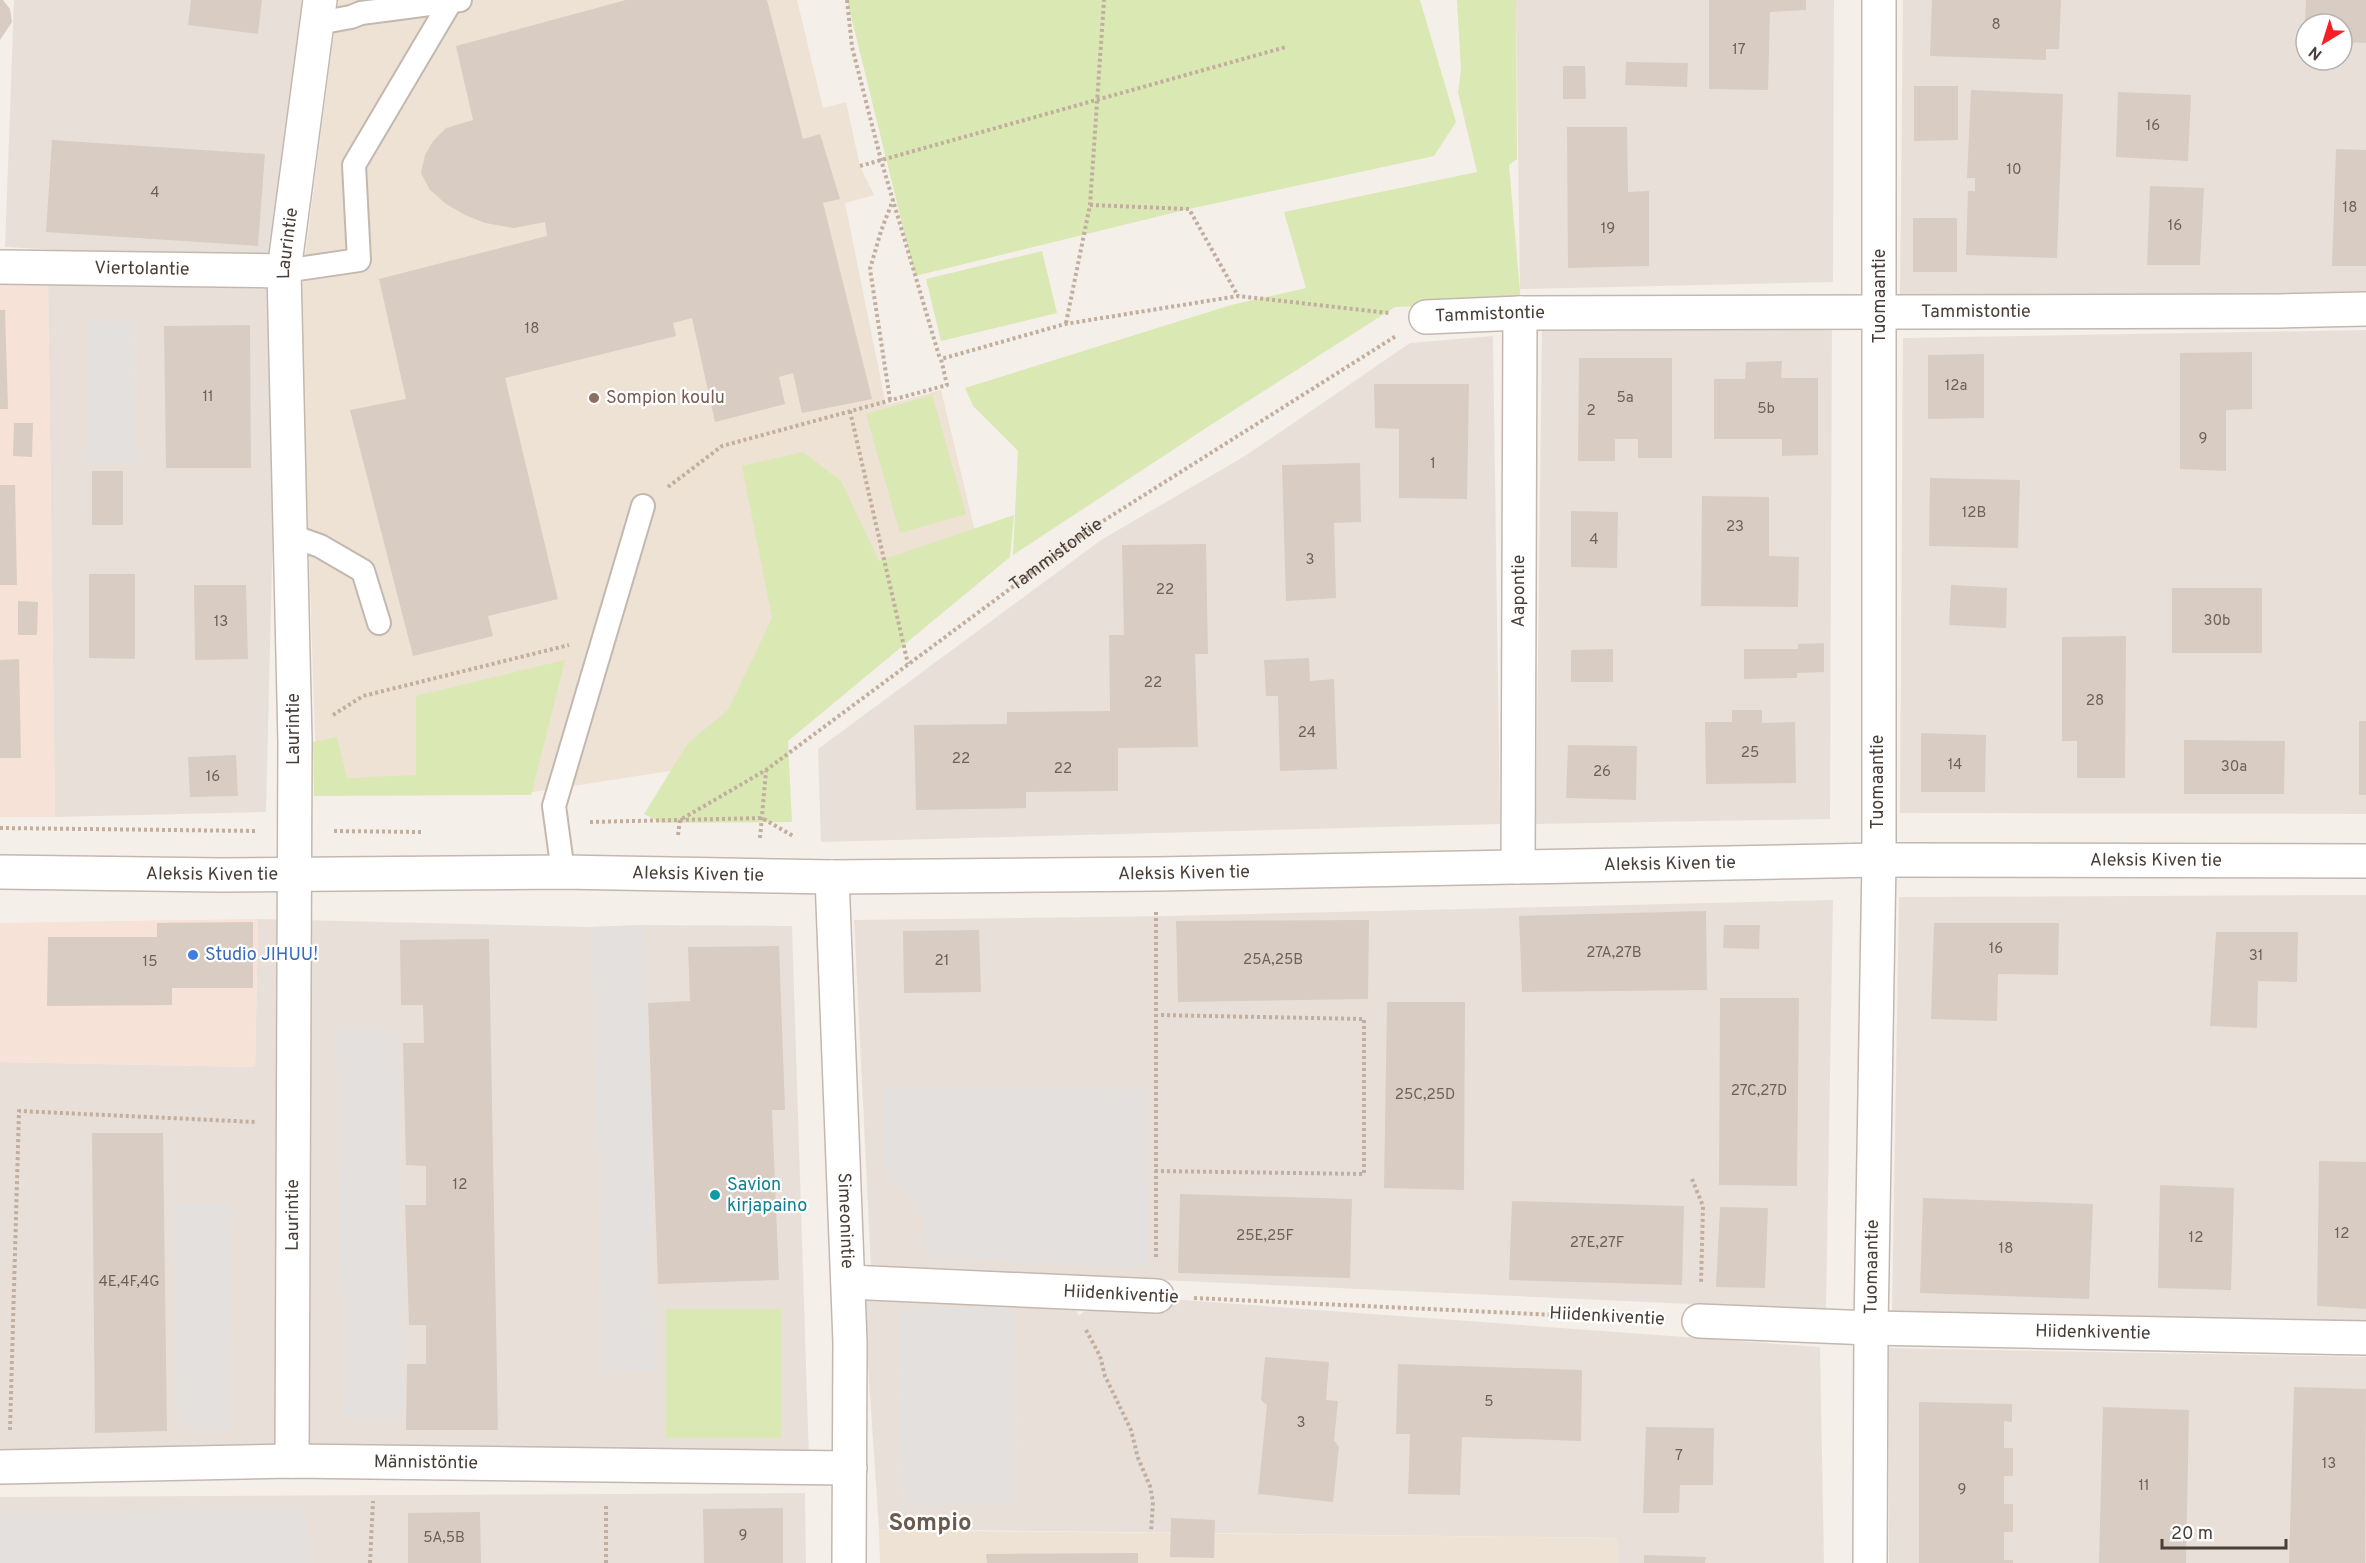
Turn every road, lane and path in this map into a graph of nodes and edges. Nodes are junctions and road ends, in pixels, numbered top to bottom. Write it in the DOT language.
graph roads {
  1 [pos="847,0"];
  2 [pos="1104,0"];
  3 [pos="1879,0"];
  4 [pos="455,1"];
  5 [pos="319,12"];
  6 [pos="1286,47"];
  7 [pos="1097,100"];
  8 [pos="881,160"];
  9 [pos="860,166"];
  10 [pos="894,200"];
  11 [pos="1090,205"];
  12 [pos="0,267"];
  13 [pos="284,271"];
  14 [pos="1238,296"];
  15 [pos="2366,309"];
  16 [pos="1520,313"];
  17 [pos="1880,313"];
  18 [pos="1426,317"];
  19 [pos="1065,324"];
  20 [pos="940,359"];
  21 [pos="890,400"];
  22 [pos="850,411"];
  23 [pos="643,506"];
  24 [pos="292,536"];
  25 [pos="380,623"];
  26 [pos="604,636"];
  27 [pos="908,665"];
  28 [pos="295,741"];
  29 [pos="766,770"];
  30 [pos="762,818"];
  31 [pos="680,820"];
  32 [pos="557,826"];
  33 [pos="0,828"];
  34 [pos="279,831"];
  35 [pos="428,832"];
  36 [pos="760,838"];
  37 [pos="678,839"];
  38 [pos="797,839"];
  39 [pos="1879,860"];
  40 [pos="2366,861"];
  41 [pos="1518,867"];
  42 [pos="0,872"];
  43 [pos="563,872"];
  44 [pos="294,873"];
  45 [pos="1156,874"];
  46 [pos="832,877"];
  47 [pos="1158,1015"];
  48 [pos="293,1124"];
  49 [pos="1155,1171"];
  50 [pos="1692,1179"];
  51 [pos="848,1282"];
  52 [pos="1066,1292"];
  53 [pos="1157,1296"];
  54 [pos="1699,1321"];
  55 [pos="1871,1328"];
  56 [pos="2366,1338"];
  57 [pos="292,1461"];
  58 [pos="375,1464"];
  59 [pos="606,1465"];
  60 [pos="5,1467"];
  61 [pos="850,1468"];
  62 [pos="1151,1532"];
  63 [pos="370,1563"];
  64 [pos="606,1563"];
  65 [pos="849,1563"];
  66 [pos="1870,1563"];
  1 -- 8 [label="path"];
  2 -- 7 [label="path"];
  3 -- 17 [label="street, Tuomaantie"];
  4 -- 5 [label="lane"];
  4 -- 13 [label="lane"];
  5 -- 13 [label="street, Laurintie"];
  6 -- 7 [label="path"];
  7 -- 8 [label="path"];
  7 -- 11 [label="path"];
  8 -- 9 [label="path"];
  8 -- 10 [label="path"];
  10 -- 20 [label="path"];
  10 -- 21 [label="path"];
  11 -- 14 [label="path"];
  11 -- 19 [label="path"];
  12 -- 13 [label="street, Viertolantie"];
  13 -- 24 [label="street, Laurintie"];
  14 -- 18 [label="path"];
  14 -- 19 [label="path"];
  15 -- 17 [label="street, Tammistontie"];
  16 -- 17 [label="street, Tammistontie"];
  16 -- 18 [label="street, Tammistontie"];
  16 -- 41 [label="street, Aapontie"];
  17 -- 39 [label="street, Tuomaantie"];
  18 -- 27 [label="path, Tammistontie"];
  19 -- 20 [label="path"];
  20 -- 21 [label="path"];
  21 -- 22 [label="path"];
  22 -- 23 [label="path"];
  22 -- 27 [label="path"];
  23 -- 26 [label="lane"];
  24 -- 25 [label="lane"];
  24 -- 28 [label="street, Laurintie"];
  26 -- 28 [label="path"];
  26 -- 32 [label="lane"];
  27 -- 29 [label="path, Tammistontie"];
  28 -- 34 [label="street, Laurintie"];
  29 -- 30 [label="path"];
  29 -- 31 [label="path, Tammistontie"];
  30 -- 31 [label="path"];
  30 -- 36 [label="path"];
  30 -- 38 [label="path"];
  31 -- 32 [label="path"];
  31 -- 37 [label="path"];
  32 -- 43 [label="lane"];
  33 -- 34 [label="path"];
  34 -- 35 [label="path"];
  34 -- 44 [label="street, Laurintie"];
  39 -- 40 [label="street, Aleksis Kiven tie"];
  39 -- 41 [label="street, Aleksis Kiven tie"];
  39 -- 55 [label="street, Tuomaantie"];
  41 -- 45 [label="street, Aleksis Kiven tie"];
  42 -- 44 [label="street, Aleksis Kiven tie"];
  43 -- 44 [label="street, Aleksis Kiven tie"];
  43 -- 46 [label="street, Aleksis Kiven tie"];
  44 -- 48 [label="street, Laurintie"];
  45 -- 46 [label="street, Aleksis Kiven tie"];
  45 -- 47 [label="path"];
  46 -- 51 [label="street, Simeonintie"];
  47 -- 49 [label="path"];
  47 -- 49 [label="path"];
  48 -- 57 [label="street, Laurintie"];
  48 -- 60 [label="path"];
  49 -- 53 [label="path"];
  50 -- 54 [label="path"];
  51 -- 52 [label="street, Hiidenkiventie"];
  51 -- 61 [label="street, Simeonintie"];
  52 -- 53 [label="street, Hiidenkiventie"];
  52 -- 62 [label="path"];
  53 -- 54 [label="path, Hiidenkiventie"];
  54 -- 55 [label="street, Hiidenkiventie"];
  55 -- 56 [label="street, Hiidenkiventie"];
  55 -- 66 [label="street, Tuomaantie"];
  57 -- 58 [label="street, Männistöntie"];
  57 -- 60 [label="street, Männistöntie"];
  58 -- 59 [label="street, Männistöntie"];
  58 -- 63 [label="path"];
  59 -- 61 [label="street, Männistöntie"];
  59 -- 64 [label="path"];
  61 -- 65 [label="street, Simeonintie"];
}
